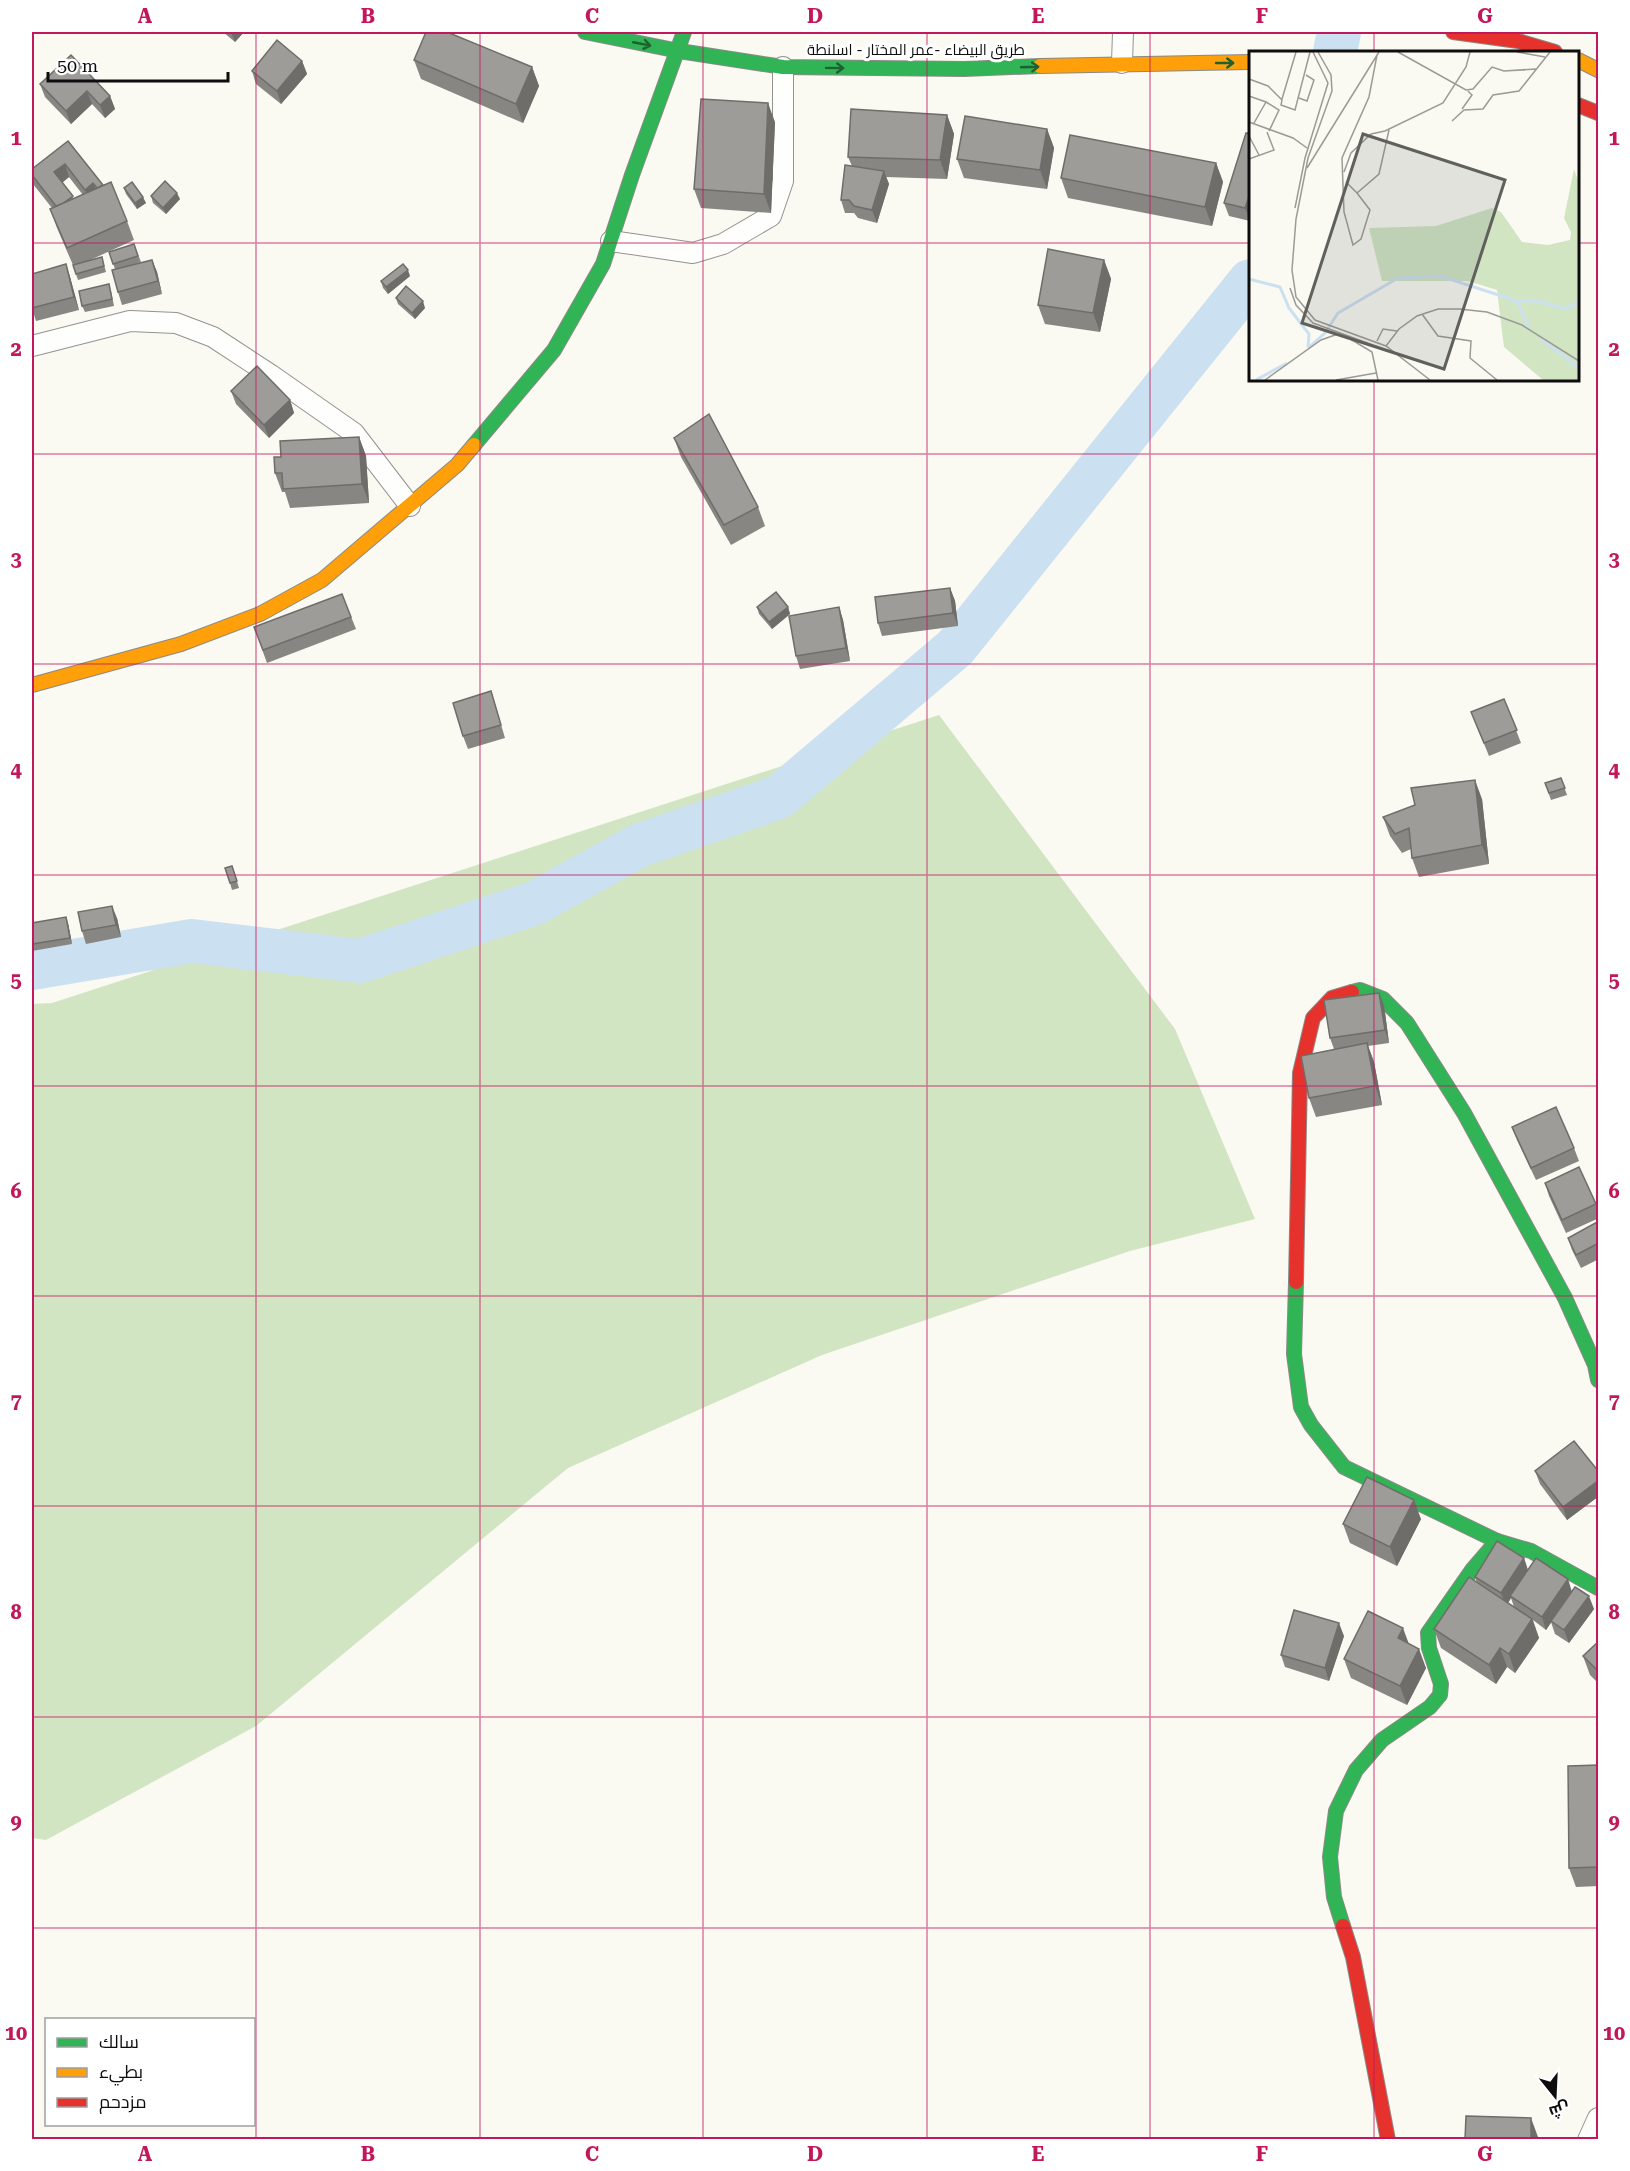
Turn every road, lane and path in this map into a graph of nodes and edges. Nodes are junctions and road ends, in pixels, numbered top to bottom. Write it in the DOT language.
graph roads {
  1 [pos="585,32"];
  2 [pos="684,32"];
  3 [pos="1123,32"];
  4 [pos="1453,32"];
  5 [pos="679,51"];
  6 [pos="1551,51"];
  7 [pos="1579,60"];
  8 [pos="1122,63"];
  9 [pos="1249,63"];
  10 [pos="783,67"];
  11 [pos="1599,70"];
  12 [pos="1579,105"];
  13 [pos="1599,113"];
  14 [pos="611,241"];
  15 [pos="32,346"];
  16 [pos="410,506"];
  17 [pos="32,685"];
  18 [pos="1599,1380"];
  19 [pos="1497,1541"];
  20 [pos="1599,1588"];
  21 [pos="1599,2118"];
  22 [pos="1388,2139"];
  23 [pos="1588,2139"];
  1 -- 5 [label="street, طريق البيضاء -عمر المختار - اسلنطة, one-way"];
  2 -- 5 [label="street"];
  3 -- 8 [label="street"];
  4 -- 6 [label="street"];
  5 -- 10 [label="street, طريق البيضاء -عمر المختار - اسلنطة"];
  5 -- 14 [label="street"];
  7 -- 11 [label="street"];
  8 -- 9 [label="street, طريق البيضاء -عمر المختار - اسلنطة, one-way"];
  10 -- 8 [label="street, طريق البيضاء -عمر المختار - اسلنطة, one-way"];
  10 -- 14 [label="street"];
  12 -- 13 [label="street"];
  14 -- 16 [label="street"];
  15 -- 16 [label="street"];
  16 -- 17 [label="street"];
  18 -- 19 [label="street"];
  19 -- 20 [label="street"];
  19 -- 22 [label="street"];
  21 -- 23 [label="street"];
}
